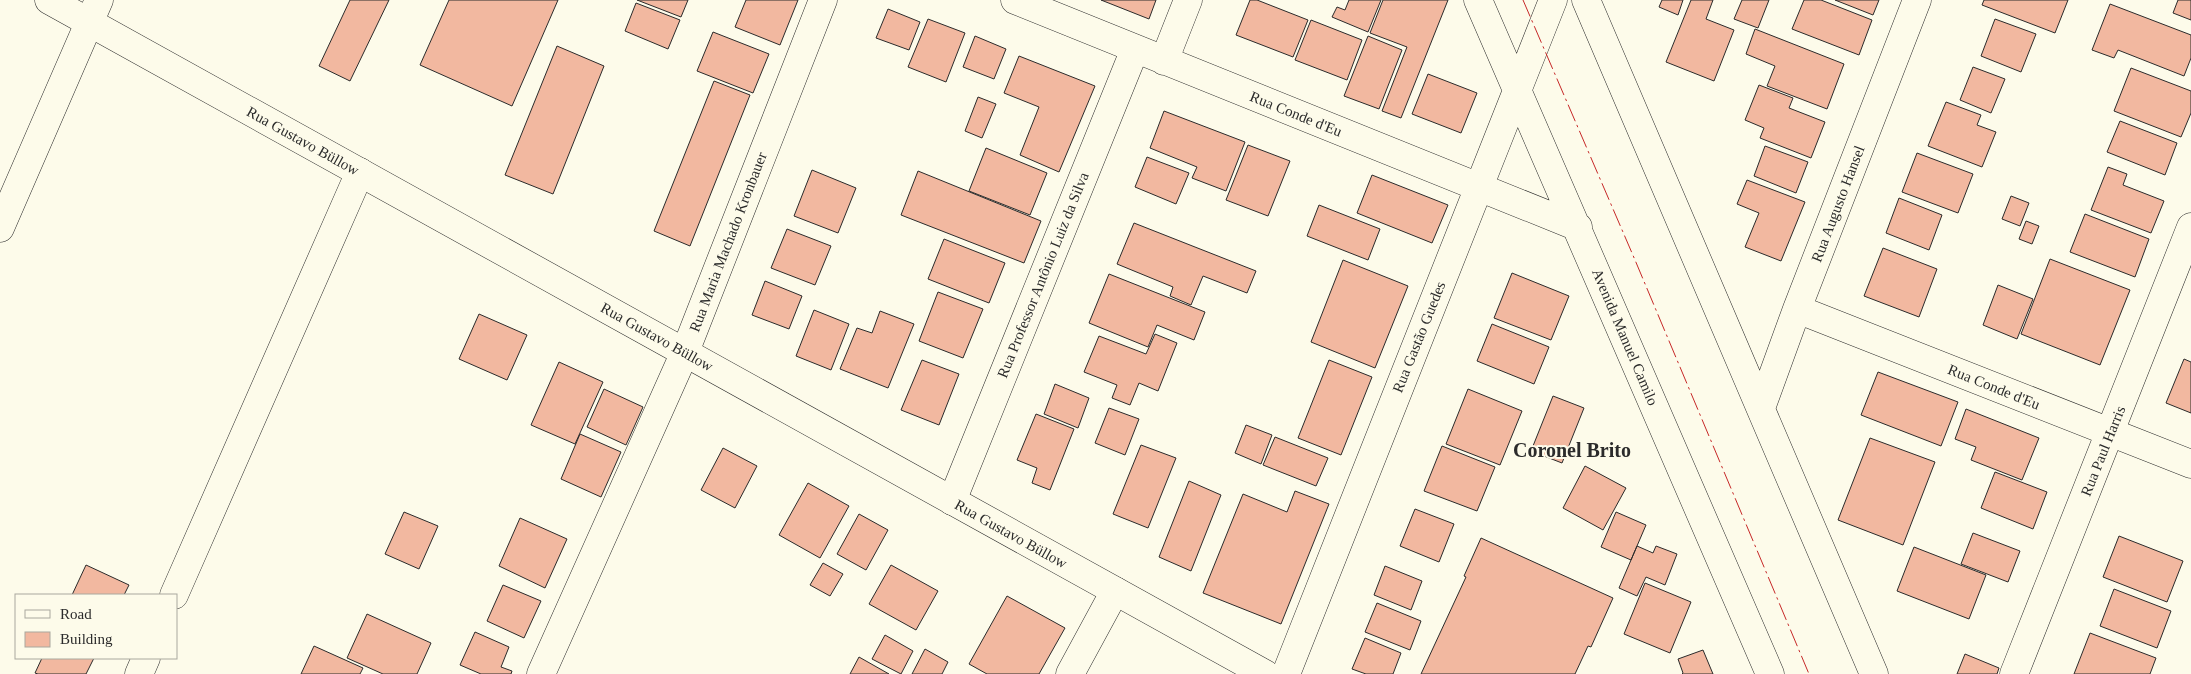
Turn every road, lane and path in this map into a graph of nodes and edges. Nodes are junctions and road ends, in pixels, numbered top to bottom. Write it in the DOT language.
graph roads {
  1 [pos="49,0"];
  2 [pos="823,0"];
  3 [pos="1015,0"];
  4 [pos="1188,0"];
  5 [pos="1478,0"];
  6 [pos="1553,0"];
  7 [pos="1586,0"];
  8 [pos="1917,0"];
  9 [pos="94,11"];
  10 [pos="1135,49"];
  11 [pos="1164,61"];
  12 [pos="1517,90"];
  13 [pos="360,172"];
  14 [pos="1479,188"];
  15 [pos="1578,227"];
  16 [pos="2191,227"];
  17 [pos="0,228"];
  18 [pos="1797,309"];
  19 [pos="685,352"];
  20 [pos="1761,408"];
  21 [pos="2110,433"];
  22 [pos="2191,464"];
  23 [pos="952,500"];
  24 [pos="1115,591"];
  25 [pos="174,594"];
  26 [pos="146,659"];
  27 [pos="139,674"];
  28 [pos="541,674"];
  29 [pos="1070,674"];
  30 [pos="1265,674"];
  31 [pos="1286,674"];
  32 [pos="1770,674"];
  33 [pos="1874,674"];
  34 [pos="2014,674"];
  1 -- 9 [label="street, Rua Gustavo Büllow"];
  2 -- 19 [label="street, Rua Maria Machado Kronbauer"];
  3 -- 10 [label="street, Rua Conde d'Eu"];
  4 -- 11 [label="street"];
  5 -- 12 [label="street, Avenida Manuel Camilo"];
  6 -- 12 [label="street, Rua Gastão Guedes"];
  7 -- 20 [label="street"];
  8 -- 18 [label="street, Rua Augusto Hansel"];
  9 -- 13 [label="street, Rua Gustavo Büllow"];
  9 -- 17 [label="street"];
  10 -- 11 [label="street, Rua Conde d'Eu"];
  10 -- 23 [label="street, Rua Professor Antônio Luiz da Silva"];
  11 -- 14 [label="street, Rua Conde d'Eu"];
  12 -- 14 [label="street, Rua Gastão Guedes"];
  12 -- 15 [label="street, Avenida Manuel Camilo"];
  13 -- 19 [label="street, Rua Gustavo Büllow"];
  13 -- 25 [label="street"];
  14 -- 15 [label="street, Rua Conde d'Eu"];
  14 -- 31 [label="street, Rua Gastão Guedes"];
  15 -- 32 [label="street, Avenida Manuel Camilo"];
  16 -- 21 [label="street, Rua Paul Harris"];
  18 -- 20 [label="street, Rua Augusto Hansel"];
  18 -- 21 [label="street, Rua Conde d'Eu"];
  19 -- 23 [label="street, Rua Gustavo Büllow"];
  19 -- 28 [label="street, Rua Maria Machado Kronbauer"];
  20 -- 33 [label="street"];
  21 -- 22 [label="street, Rua Conde d'Eu"];
  21 -- 34 [label="street, Rua Paul Harris"];
  23 -- 24 [label="street, Rua Gustavo Büllow"];
  24 -- 29 [label="street"];
  24 -- 30 [label="street, Rua Gustavo Büllow"];
  26 -- 27 [label="street"];
}
